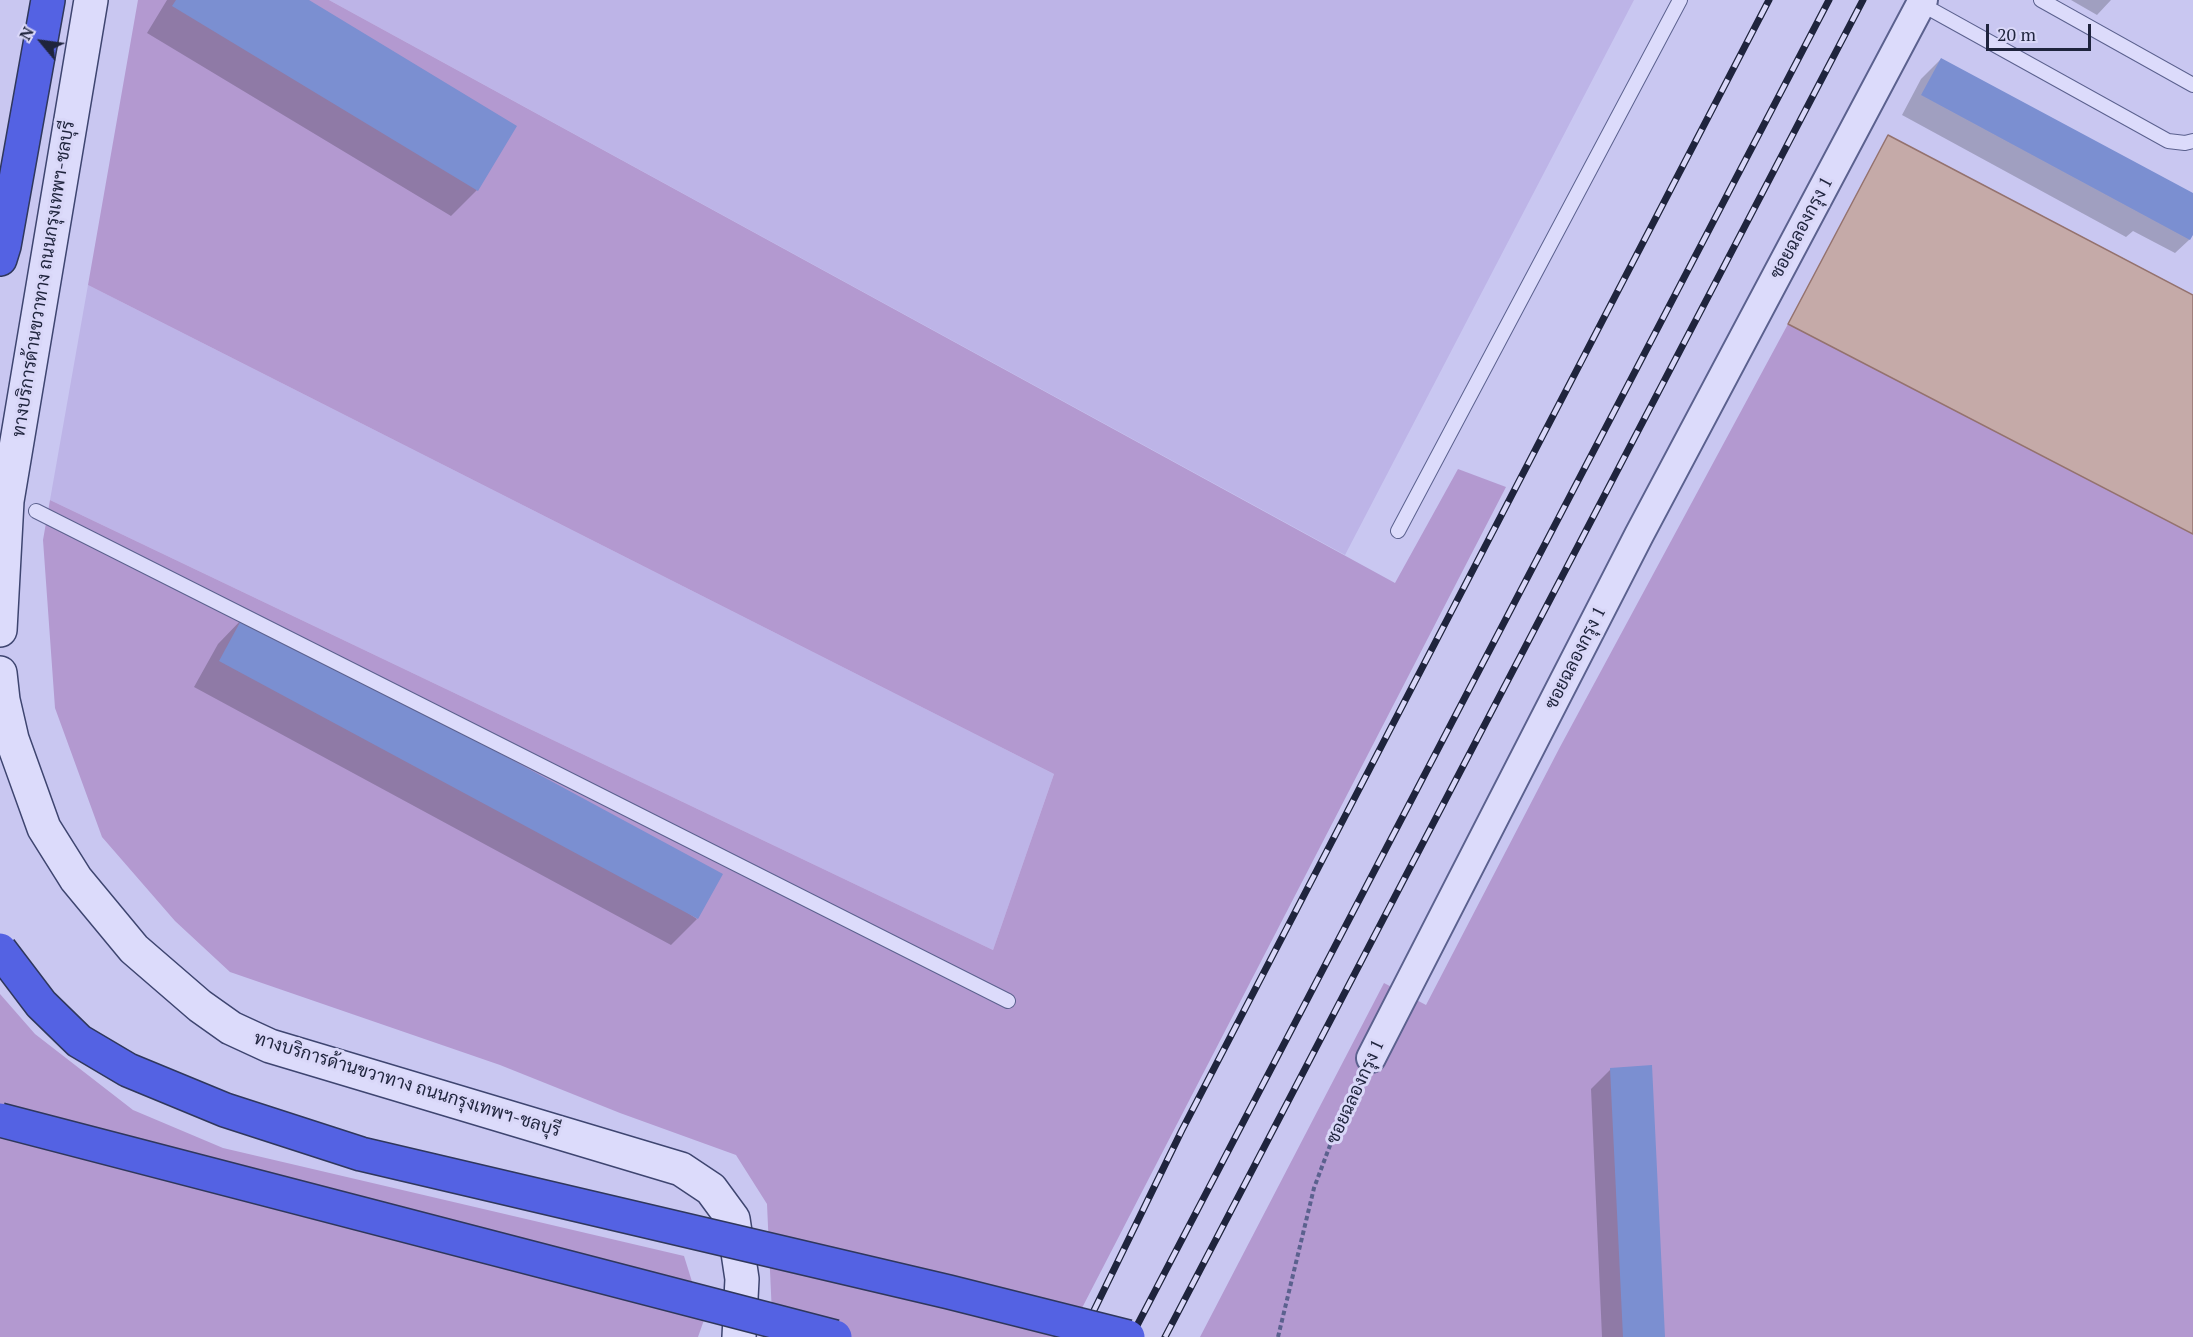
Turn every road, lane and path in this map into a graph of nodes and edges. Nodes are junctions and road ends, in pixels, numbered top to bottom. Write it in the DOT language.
graph roads {
  1 [pos="48,0"];
  2 [pos="91,0"];
  3 [pos="1680,0"];
  4 [pos="2041,0"];
  5 [pos="1922,2"];
  6 [pos="2193,85"];
  7 [pos="2193,141"];
  8 [pos="0,259"];
  9 [pos="36,511"];
  10 [pos="1398,531"];
  11 [pos="0,630"];
  12 [pos="0,673"];
  13 [pos="0,950"];
  14 [pos="1008,1001"];
  15 [pos="1371,1058"];
  16 [pos="0,1120"];
  17 [pos="739,1337"];
  18 [pos="835,1337"];
  19 [pos="1128,1337"];
  20 [pos="1278,1337"];
  1 -- 8 [label="highway"];
  2 -- 11 [label="main road, ทางบริการด้านขวาทาง ถนนกรุงเทพฯ-ชลบุรี"];
  3 -- 10 [label="lane"];
  4 -- 6 [label="lane"];
  5 -- 7 [label="lane"];
  5 -- 15 [label="street, ซอยฉลองกรุง 1"];
  9 -- 14 [label="lane"];
  12 -- 17 [label="main road, ทางบริการด้านขวาทาง ถนนกรุงเทพฯ-ชลบุรี"];
  13 -- 19 [label="highway, bridge"];
  15 -- 20 [label="path, ซอยฉลองกรุง 1"];
  16 -- 18 [label="highway, bridge"];
}
